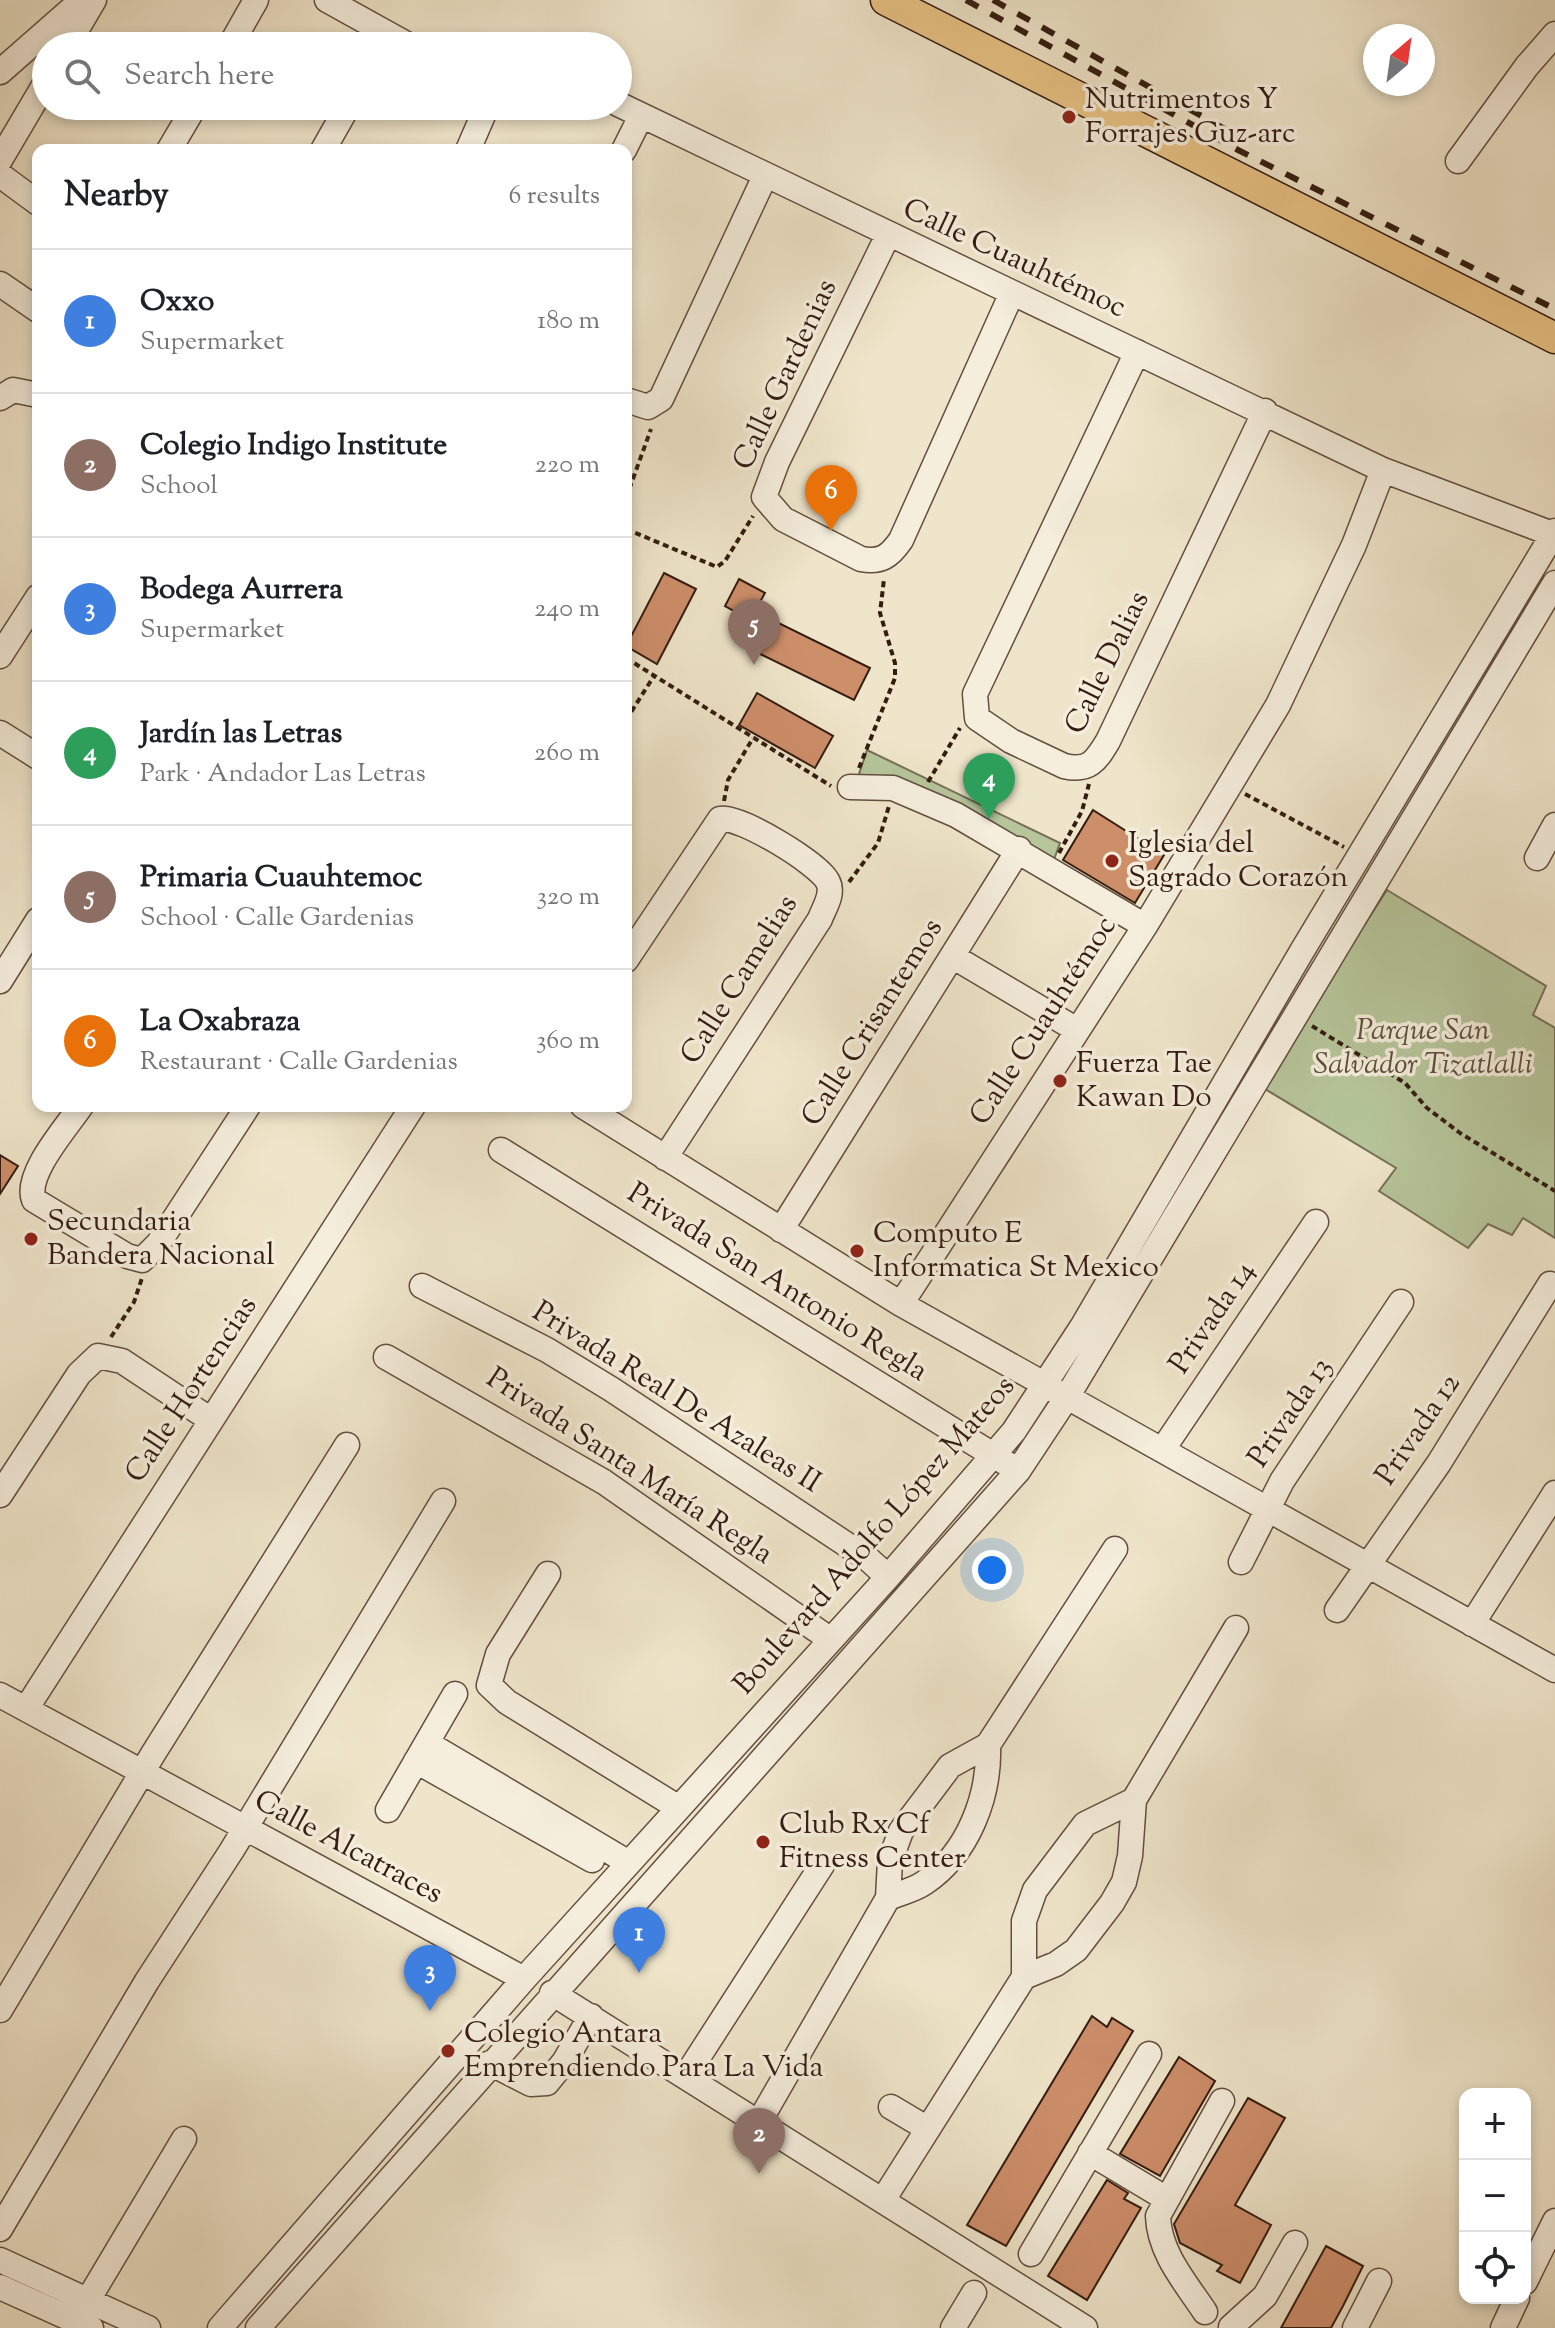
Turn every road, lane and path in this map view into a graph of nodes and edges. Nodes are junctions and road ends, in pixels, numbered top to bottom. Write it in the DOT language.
graph roads {
  1 [pos="82,0"];
  2 [pos="94,0"];
  3 [pos="256,0"];
  4 [pos="327,0"];
  5 [pos="886,0"];
  6 [pos="46,32"];
  7 [pos="75,32"];
  8 [pos="238,32"];
  9 [pos="373,32"];
  10 [pos="1555,34"];
  11 [pos="32,44"];
  12 [pos="0,72"];
  13 [pos="32,106"];
  14 [pos="632,111"];
  15 [pos="641,116"];
  16 [pos="187,120"];
  17 [pos="340,120"];
  18 [pos="481,120"];
  19 [pos="173,144"];
  20 [pos="326,144"];
  21 [pos="471,144"];
  22 [pos="627,144"];
  23 [pos="0,160"];
  24 [pos="1458,161"];
  25 [pos="0,175"];
  26 [pos="765,176"];
  27 [pos="32,199"];
  28 [pos="888,235"];
  29 [pos="0,284"];
  30 [pos="1011,295"];
  31 [pos="32,306"];
  32 [pos="1555,338"];
  33 [pos="1137,352"];
  34 [pos="32,394"];
  35 [pos="0,398"];
  36 [pos="632,403"];
  37 [pos="654,407"];
  38 [pos="1265,411"];
  39 [pos="1383,470"];
  40 [pos="632,484"];
  41 [pos="764,497"];
  42 [pos="632,532"];
  43 [pos="1554,534"];
  44 [pos="886,558"];
  45 [pos="1555,583"];
  46 [pos="32,606"];
  47 [pos="0,656"];
  48 [pos="632,662"];
  49 [pos="654,676"];
  50 [pos="973,707"];
  51 [pos="632,711"];
  52 [pos="0,733"];
  53 [pos="753,738"];
  54 [pos="32,753"];
  55 [pos="1090,766"];
  56 [pos="1229,786"];
  57 [pos="850,787"];
  58 [pos="893,788"];
  59 [pos="918,798"];
  60 [pos="720,819"];
  61 [pos="1555,825"];
  62 [pos="1019,849"];
  63 [pos="1359,855"];
  64 [pos="1537,858"];
  65 [pos="1050,869"];
  66 [pos="830,893"];
  67 [pos="1145,926"];
  68 [pos="32,930"];
  69 [pos="632,951"];
  70 [pos="1302,951"];
  71 [pos="952,956"];
  72 [pos="1323,966"];
  73 [pos="0,981"];
  74 [pos="1293,1014"];
  75 [pos="1077,1030"];
  76 [pos="77,1112"];
  77 [pos="244,1112"];
  78 [pos="409,1112"];
  79 [pos="592,1112"];
  80 [pos="501,1150"];
  81 [pos="665,1158"];
  82 [pos="1555,1191"];
  83 [pos="1316,1222"];
  84 [pos="781,1230"];
  85 [pos="142,1260"];
  86 [pos="1550,1284"];
  87 [pos="422,1286"];
  88 [pos="1401,1302"];
  89 [pos="901,1304"];
  90 [pos="98,1356"];
  91 [pos="386,1357"];
  92 [pos="1056,1392"];
  93 [pos="211,1420"];
  94 [pos="347,1445"];
  95 [pos="1163,1449"];
  96 [pos="994,1455"];
  97 [pos="1018,1471"];
  98 [pos="1555,1493"];
  99 [pos="0,1495"];
  100 [pos="443,1501"];
  101 [pos="1268,1508"];
  102 [pos="1115,1549"];
  103 [pos="1241,1562"];
  104 [pos="1367,1564"];
  105 [pos="548,1574"];
  106 [pos="888,1577"];
  107 [pos="1337,1610"];
  108 [pos="1472,1624"];
  109 [pos="1236,1628"];
  110 [pos="831,1640"];
  111 [pos="1555,1670"];
  112 [pos="455,1694"];
  113 [pos="0,1695"];
  114 [pos="26,1709"];
  115 [pos="988,1745"];
  116 [pos="422,1752"];
  117 [pos="142,1772"];
  118 [pos="1134,1800"];
  119 [pos="679,1808"];
  120 [pos="388,1810"];
  121 [pos="243,1828"];
  122 [pos="822,1865"];
  123 [pos="623,1869"];
  124 [pos="888,1898"];
  125 [pos="1024,1977"];
  126 [pos="524,1979"];
  127 [pos="552,1993"];
  128 [pos="0,2010"];
  129 [pos="591,2016"];
  130 [pos="1149,2054"];
  131 [pos="490,2063"];
  132 [pos="686,2076"];
  133 [pos="1222,2101"];
  134 [pos="891,2107"];
  135 [pos="759,2122"];
  136 [pos="928,2129"];
  137 [pos="184,2139"];
  138 [pos="1090,2153"];
  139 [pos="1165,2198"];
  140 [pos="883,2200"];
  141 [pos="1555,2221"];
  142 [pos="0,2229"];
  143 [pos="1295,2243"];
  144 [pos="1031,2254"];
  145 [pos="0,2260"];
  146 [pos="1531,2270"];
  147 [pos="1379,2281"];
  148 [pos="0,2287"];
  149 [pos="974,2293"];
  150 [pos="88,2300"];
  151 [pos="1514,2304"];
  152 [pos="1201,2320"];
  153 [pos="91,2328"];
  154 [pos="148,2328"];
  155 [pos="220,2328"];
  156 [pos="258,2328"];
  157 [pos="953,2328"];
  158 [pos="1085,2328"];
  159 [pos="1231,2328"];
  160 [pos="1355,2328"];
  161 [pos="1503,2328"];
  1 -- 6 [label="street"];
  2 -- 7 [label="street"];
  3 -- 8 [label="street"];
  4 -- 9 [label="street"];
  5 -- 32 [label="main road"];
  10 -- 24 [label="street"];
  11 -- 12 [label="street"];
  13 -- 23 [label="street"];
  14 -- 15 [label="street, Calle Cuauhtémoc"];
  15 -- 22 [label="street"];
  15 -- 26 [label="street, Calle Cuauhtémoc"];
  16 -- 19 [label="street"];
  17 -- 20 [label="street"];
  18 -- 21 [label="street"];
  25 -- 27 [label="street"];
  26 -- 28 [label="street, Calle Cuauhtémoc"];
  26 -- 37 [label="street"];
  28 -- 30 [label="street, Calle Cuauhtémoc"];
  28 -- 41 [label="street, Calle Gardenias"];
  29 -- 31 [label="street"];
  30 -- 33 [label="street, Calle Cuauhtémoc"];
  30 -- 44 [label="street"];
  33 -- 38 [label="street, Calle Cuauhtémoc"];
  33 -- 50 [label="street"];
  34 -- 35 [label="street"];
  36 -- 37 [label="street"];
  37 -- 40 [label="path"];
  38 -- 39 [label="street, Calle Cuauhtémoc"];
  38 -- 55 [label="street, Calle Dalias"];
  39 -- 43 [label="street, Calle Cuauhtémoc"];
  39 -- 56 [label="street, Calle Cuauhtémoc"];
  41 -- 42 [label="path"];
  41 -- 44 [label="street, Calle Gardenias"];
  43 -- 63 [label="street, Boulevard Adolfo López Mateos"];
  44 -- 57 [label="path"];
  45 -- 72 [label="street, Boulevard Adolfo López Mateos"];
  46 -- 47 [label="street"];
  48 -- 49 [label="path"];
  49 -- 51 [label="path"];
  49 -- 53 [label="path"];
  50 -- 55 [label="street, Calle Dalias"];
  50 -- 59 [label="path"];
  52 -- 54 [label="street"];
  53 -- 57 [label="path"];
  53 -- 60 [label="path"];
  55 -- 65 [label="path"];
  56 -- 63 [label="path"];
  56 -- 67 [label="street, Calle Cuauhtémoc"];
  57 -- 58 [label="street"];
  58 -- 59 [label="street"];
  58 -- 66 [label="path"];
  59 -- 62 [label="street"];
  60 -- 66 [label="street, Calle Camelias"];
  60 -- 69 [label="street"];
  61 -- 64 [label="street"];
  62 -- 65 [label="street"];
  62 -- 71 [label="street, Calle Crisantemos"];
  63 -- 70 [label="street, Boulevard Adolfo López Mateos"];
  65 -- 67 [label="street"];
  66 -- 81 [label="street, Calle Camelias"];
  67 -- 75 [label="street, Calle Cuauhtémoc"];
  68 -- 73 [label="street"];
  70 -- 72 [label="street"];
  70 -- 92 [label="street, Boulevard Adolfo López Mateos"];
  71 -- 75 [label="street"];
  71 -- 84 [label="street, Calle Crisantemos"];
  72 -- 74 [label="street, Boulevard Adolfo López Mateos"];
  74 -- 82 [label="path"];
  74 -- 92 [label="street, Boulevard Adolfo López Mateos"];
  75 -- 89 [label="street, Calle Cuauhtémoc"];
  76 -- 85 [label="street"];
  77 -- 85 [label="street"];
  78 -- 93 [label="street, Calle Hortencias"];
  79 -- 81 [label="street"];
  80 -- 96 [label="street, Privada San Antonio Regla"];
  81 -- 84 [label="street"];
  83 -- 95 [label="street, Privada 14"];
  84 -- 89 [label="street"];
  85 -- 90 [label="path"];
  86 -- 104 [label="street, Privada 12"];
  87 -- 106 [label="street, Privada Real De Azaleas II"];
  88 -- 101 [label="street, Privada 13"];
  89 -- 92 [label="street"];
  90 -- 93 [label="street"];
  90 -- 99 [label="street"];
  91 -- 110 [label="street, Privada Santa María Regla"];
  92 -- 95 [label="street"];
  92 -- 96 [label="street, Boulevard Adolfo López Mateos"];
  92 -- 97 [label="street, Boulevard Adolfo López Mateos"];
  93 -- 114 [label="street, Calle Hortencias"];
  94 -- 117 [label="street"];
  95 -- 101 [label="street"];
  96 -- 97 [label="street, Privada San Antonio Regla"];
  96 -- 106 [label="street, Boulevard Adolfo López Mateos"];
  97 -- 127 [label="street, Boulevard Adolfo López Mateos"];
  98 -- 108 [label="street"];
  100 -- 121 [label="street"];
  101 -- 103 [label="street, Privada 13"];
  101 -- 104 [label="street"];
  102 -- 115 [label="street"];
  104 -- 107 [label="street, Privada 12"];
  104 -- 108 [label="street"];
  105 -- 119 [label="street"];
  106 -- 110 [label="street, Boulevard Adolfo López Mateos"];
  108 -- 111 [label="street"];
  109 -- 118 [label="street"];
  110 -- 119 [label="street, Boulevard Adolfo López Mateos"];
  112 -- 116 [label="street"];
  113 -- 114 [label="street, Calle Alcatraces"];
  114 -- 117 [label="street, Calle Alcatraces"];
  115 -- 124 [label="street"];
  115 -- 124 [label="street"];
  116 -- 120 [label="street"];
  116 -- 123 [label="street"];
  117 -- 121 [label="street, Calle Alcatraces"];
  117 -- 128 [label="street"];
  118 -- 125 [label="street"];
  118 -- 125 [label="street"];
  119 -- 123 [label="street, Boulevard Adolfo López Mateos"];
  121 -- 126 [label="street, Calle Alcatraces"];
  121 -- 142 [label="street"];
  122 -- 132 [label="street"];
  123 -- 126 [label="street, Boulevard Adolfo López Mateos"];
  124 -- 135 [label="street"];
  125 -- 136 [label="street"];
  126 -- 155 [label="street, Boulevard Adolfo López Mateos"];
  127 -- 129 [label="street"];
  127 -- 131 [label="street, Boulevard Adolfo López Mateos"];
  129 -- 131 [label="street"];
  129 -- 132 [label="street"];
  130 -- 138 [label="street"];
  131 -- 156 [label="street, Boulevard Adolfo López Mateos"];
  132 -- 135 [label="street"];
  133 -- 139 [label="street"];
  134 -- 136 [label="street"];
  135 -- 140 [label="street"];
  136 -- 140 [label="street"];
  137 -- 150 [label="street"];
  138 -- 139 [label="street"];
  138 -- 144 [label="street"];
  139 -- 152 [label="street"];
  140 -- 158 [label="street"];
  141 -- 146 [label="street"];
  143 -- 159 [label="street"];
  145 -- 150 [label="street"];
  147 -- 160 [label="street"];
  148 -- 153 [label="street"];
  149 -- 157 [label="street"];
  150 -- 154 [label="street"];
  151 -- 161 [label="street"];
  152 -- 159 [label="street"];
}
